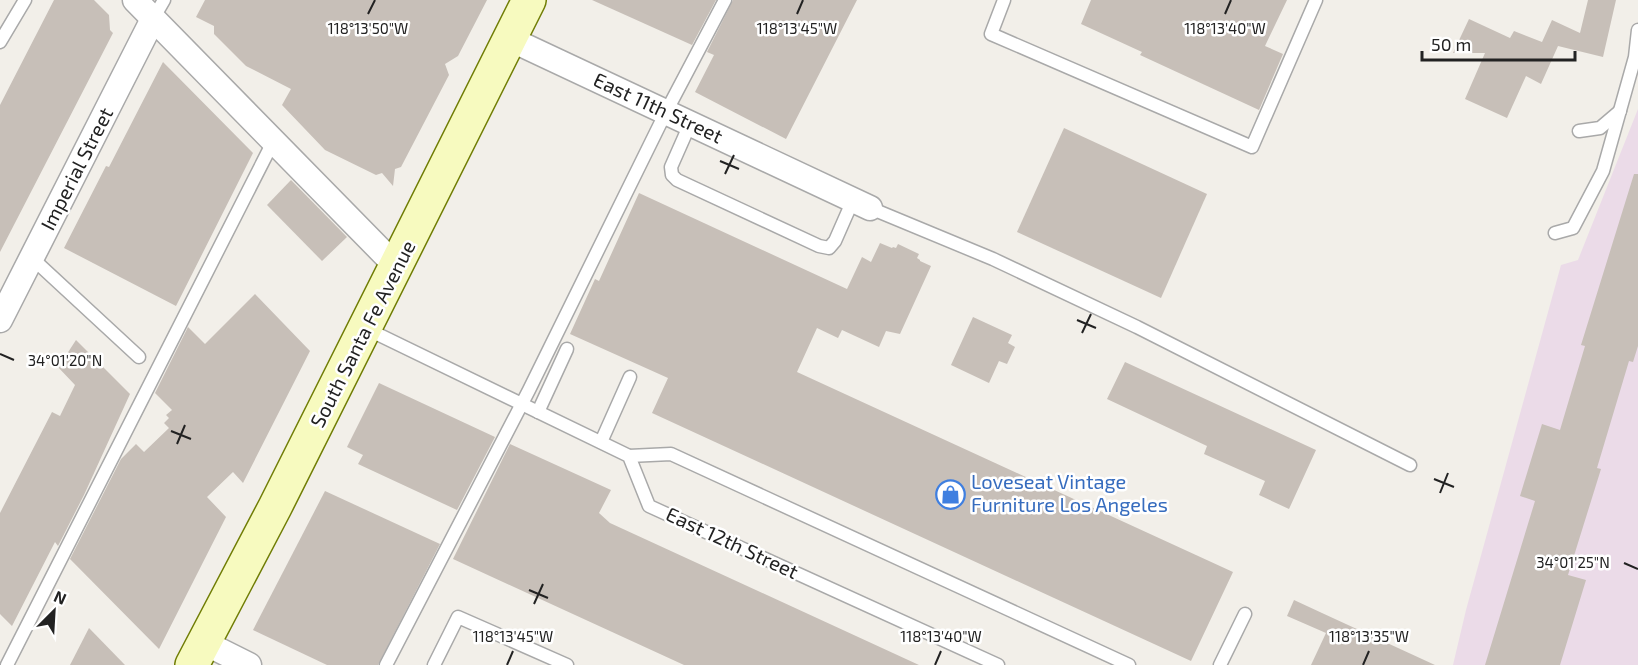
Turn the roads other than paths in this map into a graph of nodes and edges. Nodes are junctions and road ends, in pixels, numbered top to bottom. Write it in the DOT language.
graph roads {
  1 [pos="25,0"];
  2 [pos="135,0"];
  3 [pos="529,0"];
  4 [pos="725,0"];
  5 [pos="1004,0"];
  6 [pos="1316,0"];
  7 [pos="159,9"];
  8 [pos="1638,30"];
  9 [pos="510,39"];
  10 [pos="0,42"];
  11 [pos="1620,110"];
  12 [pos="666,112"];
  13 [pos="690,124"];
  14 [pos="1579,131"];
  15 [pos="273,142"];
  16 [pos="862,204"];
  17 [pos="1555,233"];
  18 [pos="32,258"];
  19 [pos="397,267"];
  20 [pos="1,316"];
  21 [pos="366,329"];
  22 [pos="567,349"];
  23 [pos="139,357"];
  24 [pos="630,377"];
  25 [pos="521,405"];
  26 [pos="538,412"];
  27 [pos="601,442"];
  28 [pos="629,456"];
  29 [pos="1410,465"];
  30 [pos="1245,614"];
  31 [pos="197,654"];
  32 [pos="7,665"];
  33 [pos="249,665"];
  34 [pos="386,665"];
  35 [pos="434,665"];
  36 [pos="567,665"];
  37 [pos="998,665"];
  38 [pos="1129,665"];
  39 [pos="1220,665"];
  1 -- 10 [label="lane"];
  2 -- 7 [label="street"];
  3 -- 9 [label="main road, South Santa Fe Avenue"];
  4 -- 12 [label="lane"];
  5 -- 6 [label="lane"];
  7 -- 15 [label="street"];
  7 -- 18 [label="street, Imperial Street"];
  8 -- 11 [label="lane"];
  9 -- 12 [label="street, East 11th Street"];
  9 -- 19 [label="main road, South Santa Fe Avenue"];
  11 -- 14 [label="lane"];
  11 -- 17 [label="lane"];
  12 -- 13 [label="street, East 11th Street"];
  12 -- 25 [label="lane"];
  13 -- 16 [label="street, East 11th Street"];
  13 -- 16 [label="lane"];
  15 -- 19 [label="street"];
  15 -- 32 [label="lane"];
  16 -- 29 [label="lane"];
  18 -- 20 [label="street, Imperial Street"];
  18 -- 23 [label="lane"];
  19 -- 21 [label="main road, South Santa Fe Avenue"];
  21 -- 25 [label="lane"];
  21 -- 31 [label="main road, South Santa Fe Avenue"];
  22 -- 26 [label="lane"];
  24 -- 27 [label="lane"];
  25 -- 26 [label="lane"];
  25 -- 34 [label="lane"];
  26 -- 27 [label="lane"];
  27 -- 28 [label="lane"];
  28 -- 37 [label="lane, East 12th Street"];
  28 -- 38 [label="lane"];
  30 -- 39 [label="lane"];
  31 -- 33 [label="street"];
  35 -- 36 [label="lane"];
}
